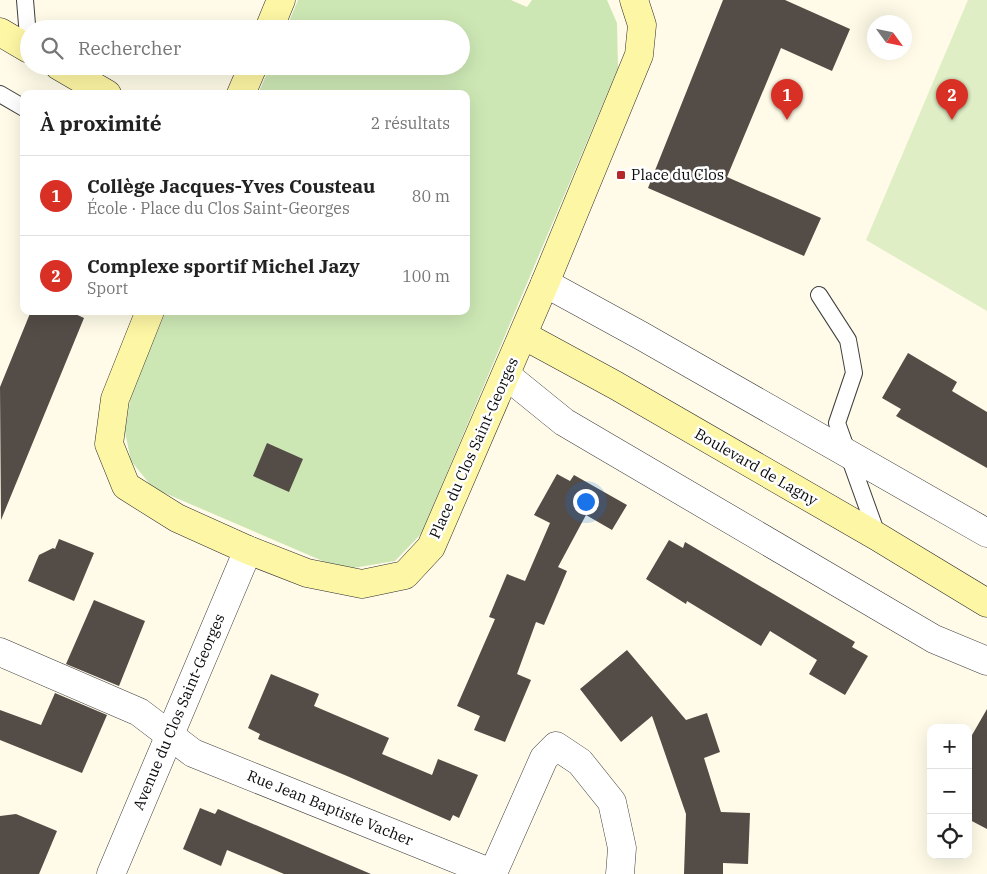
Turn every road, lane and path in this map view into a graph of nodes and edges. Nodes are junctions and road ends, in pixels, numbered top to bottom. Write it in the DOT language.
graph roads {
  1 [pos="25,0"];
  2 [pos="281,0"];
  3 [pos="634,0"];
  4 [pos="27,20"];
  5 [pos="273,20"];
  6 [pos="0,32"];
  7 [pos="20,44"];
  8 [pos="74,75"];
  9 [pos="249,75"];
  10 [pos="100,90"];
  11 [pos="243,90"];
  12 [pos="0,94"];
  13 [pos="20,106"];
  14 [pos="545,283"];
  15 [pos="819,295"];
  16 [pos="148,315"];
  17 [pos="523,335"];
  18 [pos="506,375"];
  19 [pos="848,455"];
  20 [pos="987,533"];
  21 [pos="878,538"];
  22 [pos="248,550"];
  23 [pos="987,603"];
  24 [pos="0,652"];
  25 [pos="987,661"];
  26 [pos="170,735"];
  27 [pos="111,874"];
  28 [pos="494,874"];
  29 [pos="620,874"];
  1 -- 4 [label="lane"];
  2 -- 5 [label="main road"];
  3 -- 14 [label="main road, Place du Clos Saint-Georges"];
  6 -- 7 [label="main road"];
  8 -- 10 [label="main road"];
  9 -- 11 [label="main road"];
  12 -- 13 [label="lane"];
  14 -- 17 [label="main road, Place du Clos Saint-Georges"];
  14 -- 19 [label="street"];
  15 -- 19 [label="lane"];
  16 -- 22 [label="main road, Place du Clos Saint-Georges"];
  17 -- 18 [label="main road, Place du Clos Saint-Georges"];
  17 -- 21 [label="main road, Boulevard de Lagny"];
  18 -- 22 [label="main road, Place du Clos Saint-Georges"];
  18 -- 25 [label="street"];
  19 -- 20 [label="street"];
  19 -- 21 [label="lane"];
  21 -- 23 [label="main road, Boulevard de Lagny"];
  22 -- 26 [label="street, Avenue du Clos Saint-Georges"];
  24 -- 26 [label="street, Rue Jean Baptiste Vacher"];
  26 -- 27 [label="street, Avenue du Clos Saint-Georges"];
  26 -- 28 [label="street, Rue Jean Baptiste Vacher"];
  28 -- 29 [label="street"];
}
